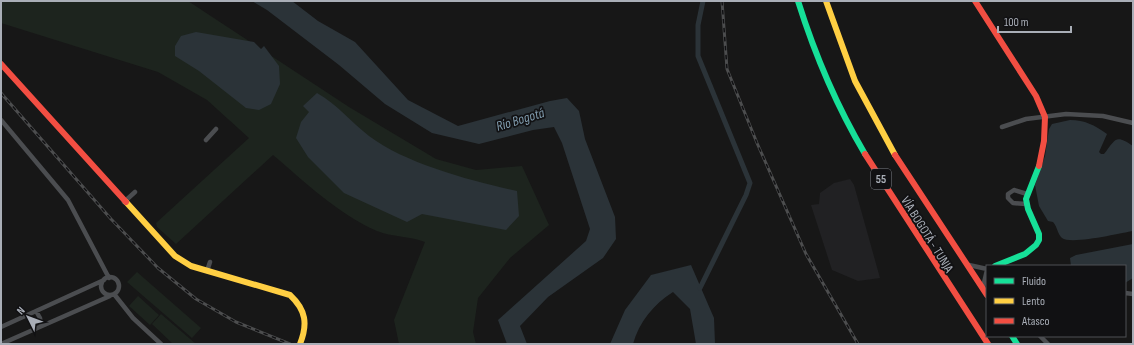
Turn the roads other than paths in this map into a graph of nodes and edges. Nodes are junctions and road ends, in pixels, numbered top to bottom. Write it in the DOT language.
graph roads {
  1 [pos="798,1"];
  2 [pos="826,1"];
  3 [pos="975,1"];
  4 [pos="1,64"];
  5 [pos="1045,117"];
  6 [pos="1,120"];
  7 [pos="1133,123"];
  8 [pos="1002,127"];
  9 [pos="216,129"];
  10 [pos="206,140"];
  11 [pos="135,192"];
  12 [pos="1027,194"];
  13 [pos="124,202"];
  14 [pos="1026,204"];
  15 [pos="210,262"];
  16 [pos="967,265"];
  17 [pos="998,265"];
  18 [pos="986,270"];
  19 [pos="207,271"];
  20 [pos="986,274"];
  21 [pos="106,279"];
  22 [pos="982,288"];
  23 [pos="986,294"];
  24 [pos="112,295"];
  25 [pos="36,311"];
  26 [pos="41,326"];
  27 [pos="1,327"];
  28 [pos="1,344"];
  29 [pos="161,344"];
  30 [pos="300,344"];
  31 [pos="988,344"];
  1 -- 31 [label="main road, VÍA BOGOTÁ - TUNJA / 55"];
  2 -- 16 [label="main road, VÍA BOGOTÁ - TUNJA / 55"];
  3 -- 5 [label="main road"];
  4 -- 13 [label="main road"];
  5 -- 7 [label="street"];
  5 -- 8 [label="street"];
  5 -- 12 [label="main road"];
  6 -- 21 [label="street"];
  9 -- 10 [label="street"];
  11 -- 13 [label="street"];
  12 -- 14 [label="main road"];
  12 -- 14 [label="street"];
  13 -- 19 [label="main road"];
  14 -- 17 [label="main road"];
  15 -- 19 [label="street"];
  16 -- 18 [label="street"];
  16 -- 22 [label="main road, VÍA BOGOTÁ - TUNJA / 55"];
  19 -- 30 [label="main road"];
  20 -- 22 [label="street"];
  21 -- 24 [label="street"];
  21 -- 24 [label="street"];
  21 -- 25 [label="street"];
  22 -- 23 [label="main road, VÍA BOGOTÁ - TUNJA / 55"];
  24 -- 26 [label="street"];
  24 -- 29 [label="street"];
  25 -- 26 [label="street"];
  25 -- 27 [label="street"];
  26 -- 28 [label="street"];
}
